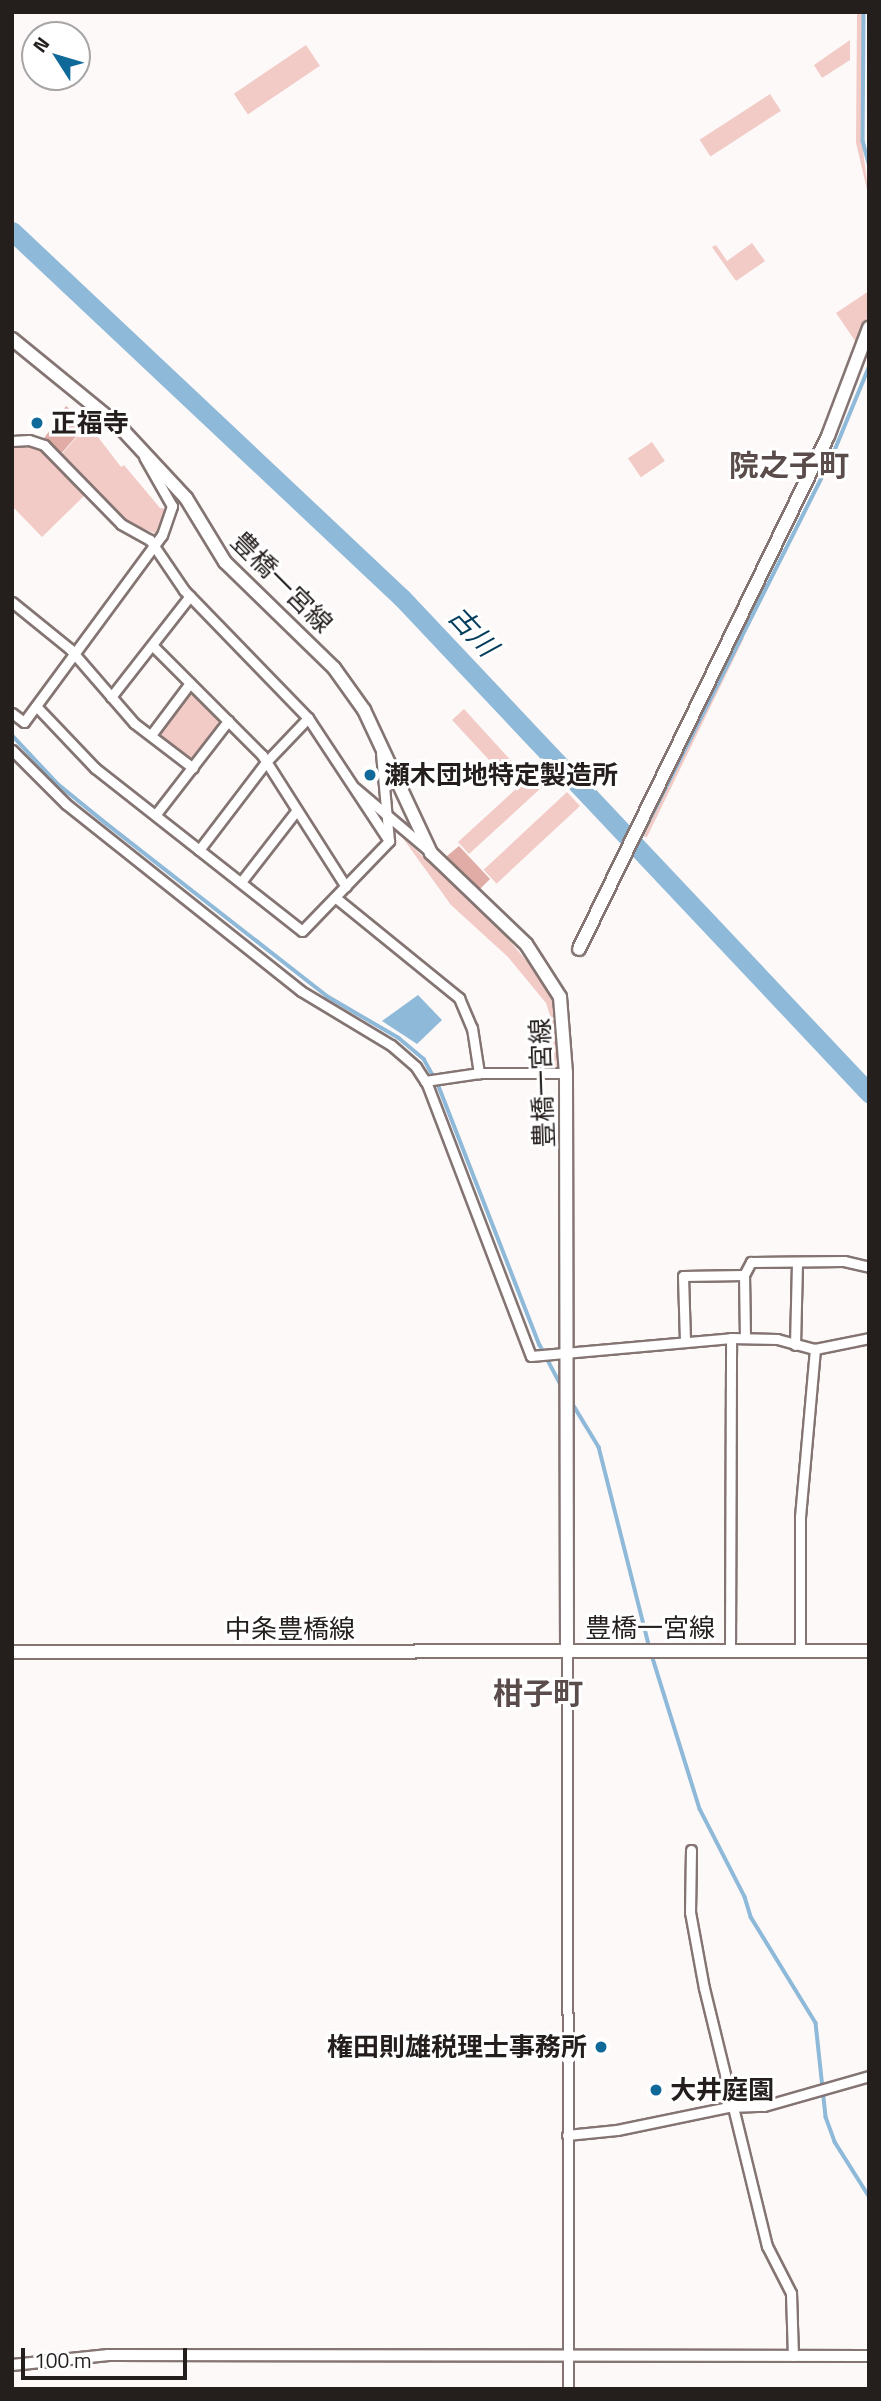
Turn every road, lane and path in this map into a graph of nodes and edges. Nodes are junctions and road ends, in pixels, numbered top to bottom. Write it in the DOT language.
graph roads {
  1 [pos="869,328"];
  2 [pos="12,339"];
  3 [pos="12,442"];
  4 [pos="144,457"];
  5 [pos="155,546"];
  6 [pos="190,596"];
  7 [pos="12,602"];
  8 [pos="152,645"];
  9 [pos="75,655"];
  10 [pos="190,683"];
  11 [pos="111,697"];
  12 [pos="36,706"];
  13 [pos="12,713"];
  14 [pos="308,718"];
  15 [pos="228,721"];
  16 [pos="151,736"];
  17 [pos="12,750"];
  18 [pos="381,753"];
  19 [pos="266,762"];
  20 [pos="192,768"];
  21 [pos="351,785"];
  22 [pos="296,810"];
  23 [pos="386,813"];
  24 [pos="156,814"];
  25 [pos="388,841"];
  26 [pos="199,849"];
  27 [pos="431,853"];
  28 [pos="240,882"];
  29 [pos="345,887"];
  30 [pos="335,898"];
  31 [pos="579,949"];
  32 [pos="479,1073"];
  33 [pos="566,1073"];
  34 [pos="431,1079"];
  35 [pos="797,1262"];
  36 [pos="869,1267"];
  37 [pos="744,1275"];
  38 [pos="731,1338"];
  39 [pos="746,1338"];
  40 [pos="869,1338"];
  41 [pos="685,1340"];
  42 [pos="795,1345"];
  43 [pos="815,1349"];
  44 [pos="566,1353"];
  45 [pos="800,1649"];
  46 [pos="567,1650"];
  47 [pos="730,1650"];
  48 [pos="869,1651"];
  49 [pos="12,1652"];
  50 [pos="691,1850"];
  51 [pos="869,2077"];
  52 [pos="733,2107"];
  53 [pos="567,2135"];
  54 [pos="568,2354"];
  55 [pos="793,2356"];
  56 [pos="869,2356"];
  57 [pos="12,2365"];
  58 [pos="568,2389"];
  1 -- 31 [label="main road"];
  2 -- 4 [label="main road, 豊橋一宮線"];
  3 -- 5 [label="street"];
  4 -- 5 [label="street"];
  4 -- 18 [label="main road, 豊橋一宮線"];
  5 -- 6 [label="street"];
  5 -- 9 [label="street"];
  6 -- 8 [label="street"];
  6 -- 14 [label="street"];
  7 -- 9 [label="street"];
  8 -- 10 [label="street"];
  8 -- 11 [label="street"];
  9 -- 11 [label="street"];
  9 -- 12 [label="street"];
  10 -- 15 [label="street"];
  10 -- 16 [label="street"];
  11 -- 16 [label="street"];
  12 -- 13 [label="street"];
  12 -- 24 [label="street"];
  14 -- 19 [label="street"];
  14 -- 21 [label="street"];
  15 -- 19 [label="street"];
  15 -- 20 [label="street"];
  16 -- 20 [label="street"];
  17 -- 34 [label="street"];
  18 -- 23 [label="street"];
  18 -- 27 [label="main road, 豊橋一宮線"];
  19 -- 22 [label="street"];
  19 -- 26 [label="street"];
  20 -- 24 [label="street"];
  21 -- 23 [label="street"];
  21 -- 25 [label="street"];
  22 -- 28 [label="street"];
  22 -- 29 [label="street"];
  23 -- 25 [label="street"];
  23 -- 27 [label="street"];
  24 -- 26 [label="street"];
  25 -- 29 [label="street"];
  26 -- 28 [label="street"];
  27 -- 33 [label="main road, 豊橋一宮線"];
  28 -- 30 [label="street"];
  29 -- 30 [label="street"];
  30 -- 32 [label="street"];
  32 -- 33 [label="street"];
  32 -- 34 [label="street"];
  33 -- 44 [label="main road, 豊橋一宮線"];
  34 -- 44 [label="street"];
  35 -- 36 [label="street"];
  35 -- 37 [label="street"];
  35 -- 42 [label="street"];
  37 -- 39 [label="street"];
  37 -- 41 [label="street"];
  38 -- 39 [label="street"];
  38 -- 41 [label="street"];
  38 -- 47 [label="street"];
  39 -- 42 [label="street"];
  40 -- 43 [label="street"];
  41 -- 44 [label="street"];
  42 -- 43 [label="street"];
  43 -- 45 [label="street"];
  44 -- 46 [label="main road, 豊橋一宮線"];
  45 -- 47 [label="main road, 豊橋一宮線"];
  45 -- 48 [label="main road, 豊橋一宮線"];
  46 -- 47 [label="main road, 豊橋一宮線"];
  46 -- 49 [label="main road, 中条豊橋線"];
  46 -- 53 [label="street"];
  50 -- 52 [label="street"];
  51 -- 52 [label="street"];
  52 -- 53 [label="street"];
  52 -- 55 [label="street"];
  53 -- 54 [label="street"];
  54 -- 55 [label="street"];
  54 -- 57 [label="street"];
  54 -- 58 [label="street"];
  55 -- 56 [label="street"];
}
